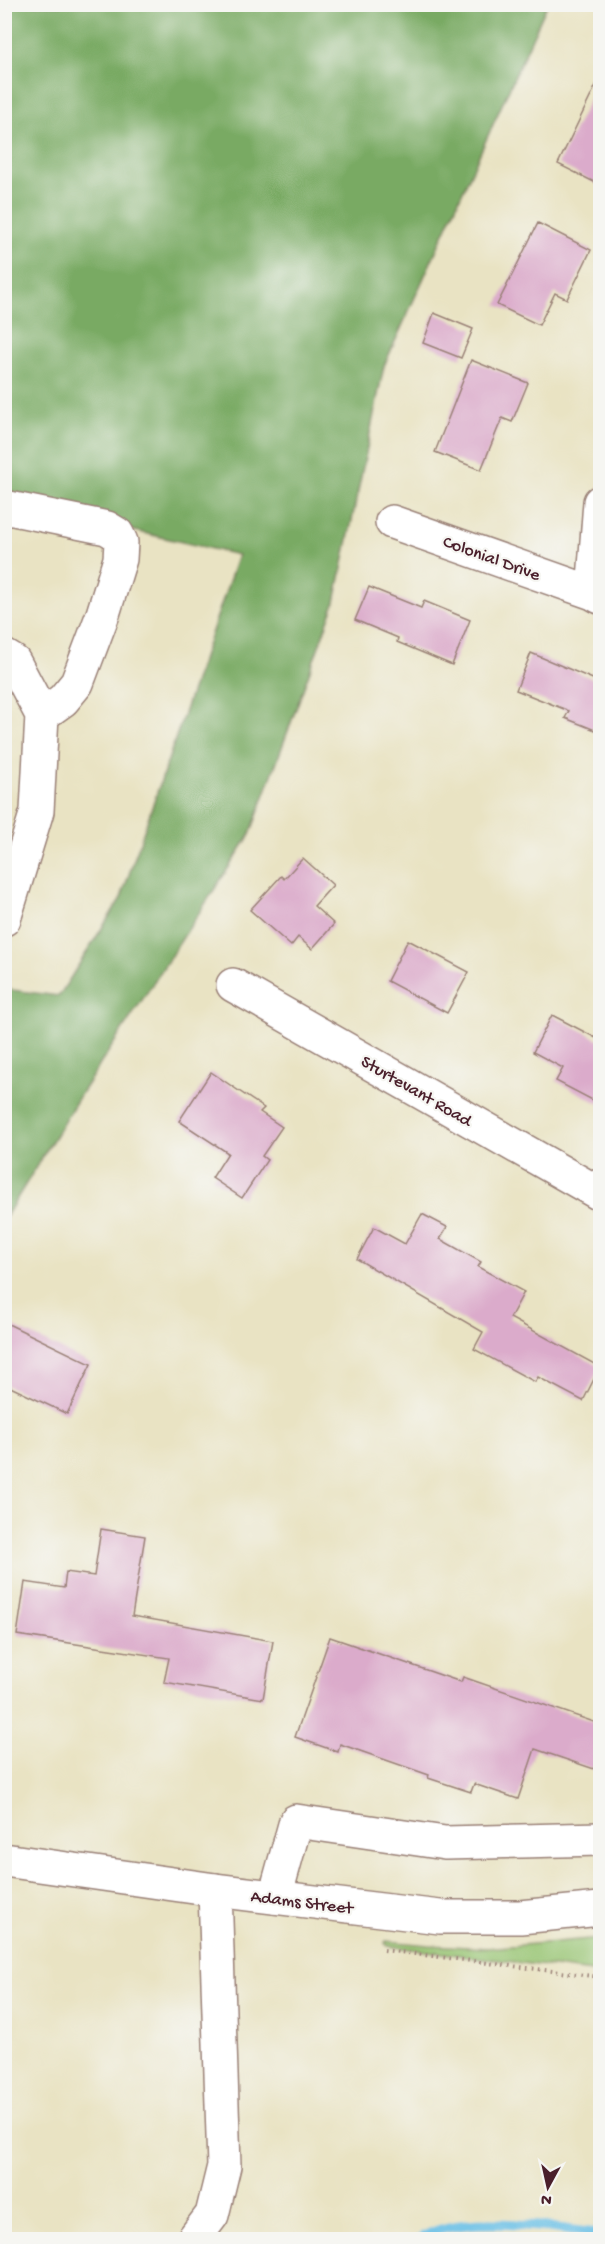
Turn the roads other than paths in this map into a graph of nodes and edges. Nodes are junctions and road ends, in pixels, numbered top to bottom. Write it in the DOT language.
graph roads {
  1 [pos="600,502"];
  2 [pos="4,507"];
  3 [pos="392,522"];
  4 [pos="597,595"];
  5 [pos="4,656"];
  6 [pos="42,715"];
  7 [pos="4,919"];
  8 [pos="233,985"];
  9 [pos="600,1194"];
  10 [pos="600,1839"];
  11 [pos="4,1860"];
  12 [pos="215,1890"];
  13 [pos="275,1898"];
  14 [pos="600,1909"];
  15 [pos="193,2240"];
  1 -- 4 [label="street, Colonial Drive"];
  2 -- 6 [label="street"];
  3 -- 4 [label="street, Colonial Drive"];
  5 -- 6 [label="street"];
  6 -- 7 [label="street"];
  8 -- 9 [label="street, Sturtevant Road"];
  10 -- 13 [label="street"];
  11 -- 12 [label="street, Adams Street"];
  12 -- 13 [label="street, Adams Street"];
  12 -- 15 [label="street"];
  13 -- 14 [label="street, Adams Street"];
}
